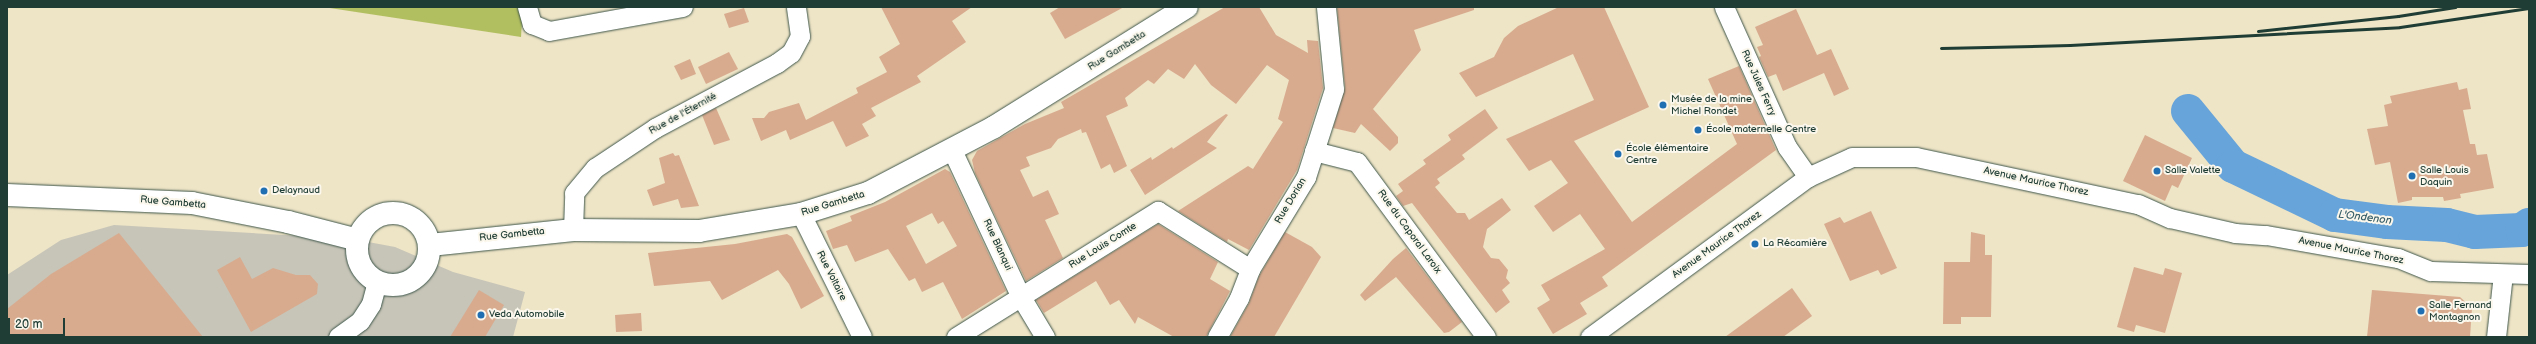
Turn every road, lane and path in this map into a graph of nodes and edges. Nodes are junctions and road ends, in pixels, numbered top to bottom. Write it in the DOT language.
graph roads {
  1 [pos="527,7"];
  2 [pos="683,7"];
  3 [pos="796,7"];
  4 [pos="1187,7"];
  5 [pos="1326,7"];
  6 [pos="1728,8"];
  7 [pos="952,150"];
  8 [pos="1314,151"];
  9 [pos="1808,177"];
  10 [pos="7,195"];
  11 [pos="801,214"];
  12 [pos="573,230"];
  13 [pos="358,240"];
  14 [pos="430,245"];
  15 [pos="1250,269"];
  16 [pos="2503,274"];
  17 [pos="2529,274"];
  18 [pos="377,282"];
  19 [pos="1021,297"];
  20 [pos="338,337"];
  21 [pos="862,337"];
  22 [pos="956,337"];
  23 [pos="1045,337"];
  24 [pos="1217,337"];
  25 [pos="1486,337"];
  26 [pos="1590,337"];
  27 [pos="2496,337"];
  1 -- 2 [label="street"];
  3 -- 12 [label="street, Rue de l'Éternité"];
  4 -- 7 [label="main road, Rue Gambetta"];
  5 -- 8 [label="street, Rue Dorian"];
  6 -- 9 [label="street, Rue Jules Ferry"];
  7 -- 11 [label="main road, Rue Gambetta"];
  7 -- 19 [label="street, Rue Blanqui"];
  8 -- 15 [label="street, Rue Dorian"];
  8 -- 25 [label="street, Rue du Caporal Laroix"];
  9 -- 16 [label="street, Avenue Maurice Thorez"];
  9 -- 26 [label="street, Avenue Maurice Thorez"];
  10 -- 13 [label="main road, Rue Gambetta"];
  11 -- 12 [label="main road, Rue Gambetta"];
  11 -- 21 [label="street, Rue Voltaire"];
  12 -- 14 [label="main road, Rue Gambetta"];
  13 -- 14 [label="main road"];
  13 -- 18 [label="main road"];
  14 -- 18 [label="main road"];
  15 -- 19 [label="street, Rue Louis Comte"];
  15 -- 24 [label="street, Rue Dorian"];
  16 -- 17 [label="street, Avenue Maurice Thorez"];
  16 -- 27 [label="street"];
  18 -- 20 [label="street"];
  19 -- 22 [label="street, Rue Louis Comte"];
  19 -- 23 [label="street, Rue Blanqui"];
}
